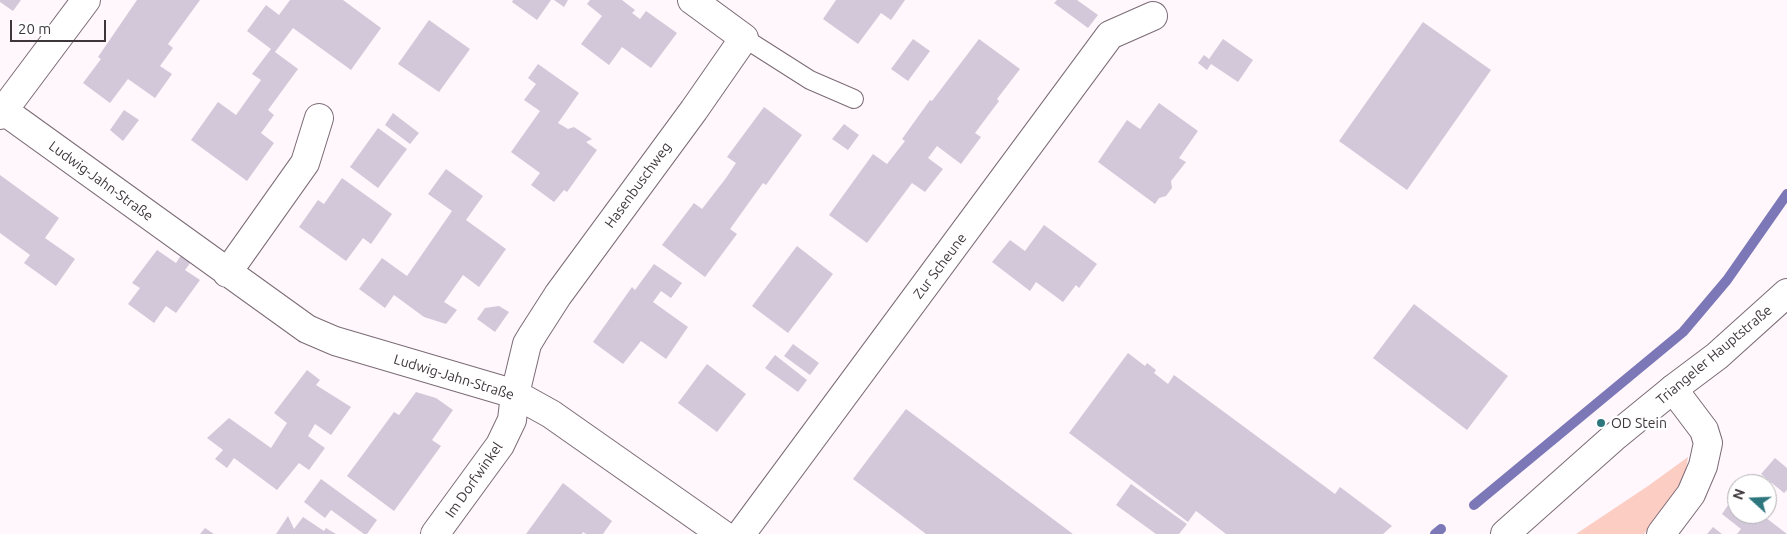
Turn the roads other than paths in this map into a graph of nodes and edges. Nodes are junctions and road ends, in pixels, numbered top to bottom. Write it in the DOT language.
graph roads {
  1 [pos="86,0"];
  2 [pos="692,0"];
  3 [pos="1153,16"];
  4 [pos="744,38"];
  5 [pos="854,99"];
  6 [pos="1,111"];
  7 [pos="319,118"];
  8 [pos="227,273"];
  9 [pos="1787,293"];
  10 [pos="1673,389"];
  11 [pos="515,394"];
  12 [pos="435,534"];
  13 [pos="722,534"];
  14 [pos="741,534"];
  15 [pos="1505,534"];
  16 [pos="1661,534"];
  1 -- 6 [label="street"];
  2 -- 4 [label="street"];
  3 -- 14 [label="street, Zur Scheune"];
  4 -- 5 [label="lane"];
  4 -- 11 [label="street, Hasenbuschweg"];
  6 -- 8 [label="street, Ludwig-Jahn-Straße"];
  7 -- 8 [label="street"];
  8 -- 11 [label="street, Ludwig-Jahn-Straße"];
  9 -- 10 [label="street, Triangeler Hauptstraße"];
  10 -- 15 [label="street, Triangeler Hauptstraße"];
  10 -- 16 [label="street"];
  11 -- 12 [label="street, Im Dorfwinkel"];
  11 -- 13 [label="street, Ludwig-Jahn-Straße"];
}
